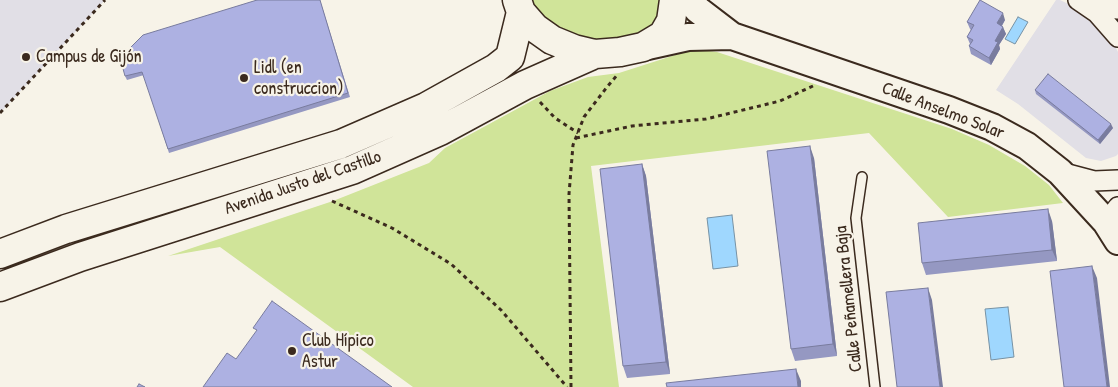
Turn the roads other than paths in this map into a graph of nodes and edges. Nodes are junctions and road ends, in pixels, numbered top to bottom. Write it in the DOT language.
graph roads {
  1 [pos="674,0"];
  2 [pos="689,0"];
  3 [pos="1081,2"];
  4 [pos="519,6"];
  5 [pos="1118,9"];
  6 [pos="732,36"];
  7 [pos="1118,37"];
  8 [pos="643,48"];
  9 [pos="595,54"];
  10 [pos="1060,172"];
  11 [pos="862,177"];
  12 [pos="1118,180"];
  13 [pos="1115,221"];
  14 [pos="0,254"];
  15 [pos="0,287"];
  16 [pos="874,387"];
  1 -- 8 [label="main road"];
  2 -- 6 [label="main road, Calle Anselmo Solar"];
  3 -- 5 [label="street"];
  3 -- 7 [label="street"];
  4 -- 9 [label="main road"];
  4 -- 14 [label="main road, Avenida Justo del Castillo"];
  6 -- 8 [label="main road, Calle Anselmo Solar"];
  6 -- 10 [label="main road, Calle Anselmo Solar"];
  8 -- 9 [label="main road"];
  9 -- 15 [label="main road, Avenida Justo del Castillo"];
  10 -- 12 [label="street"];
  10 -- 13 [label="main road, Calle Anselmo Solar"];
  11 -- 16 [label="lane, Calle Peñamellera Baja"];
}
